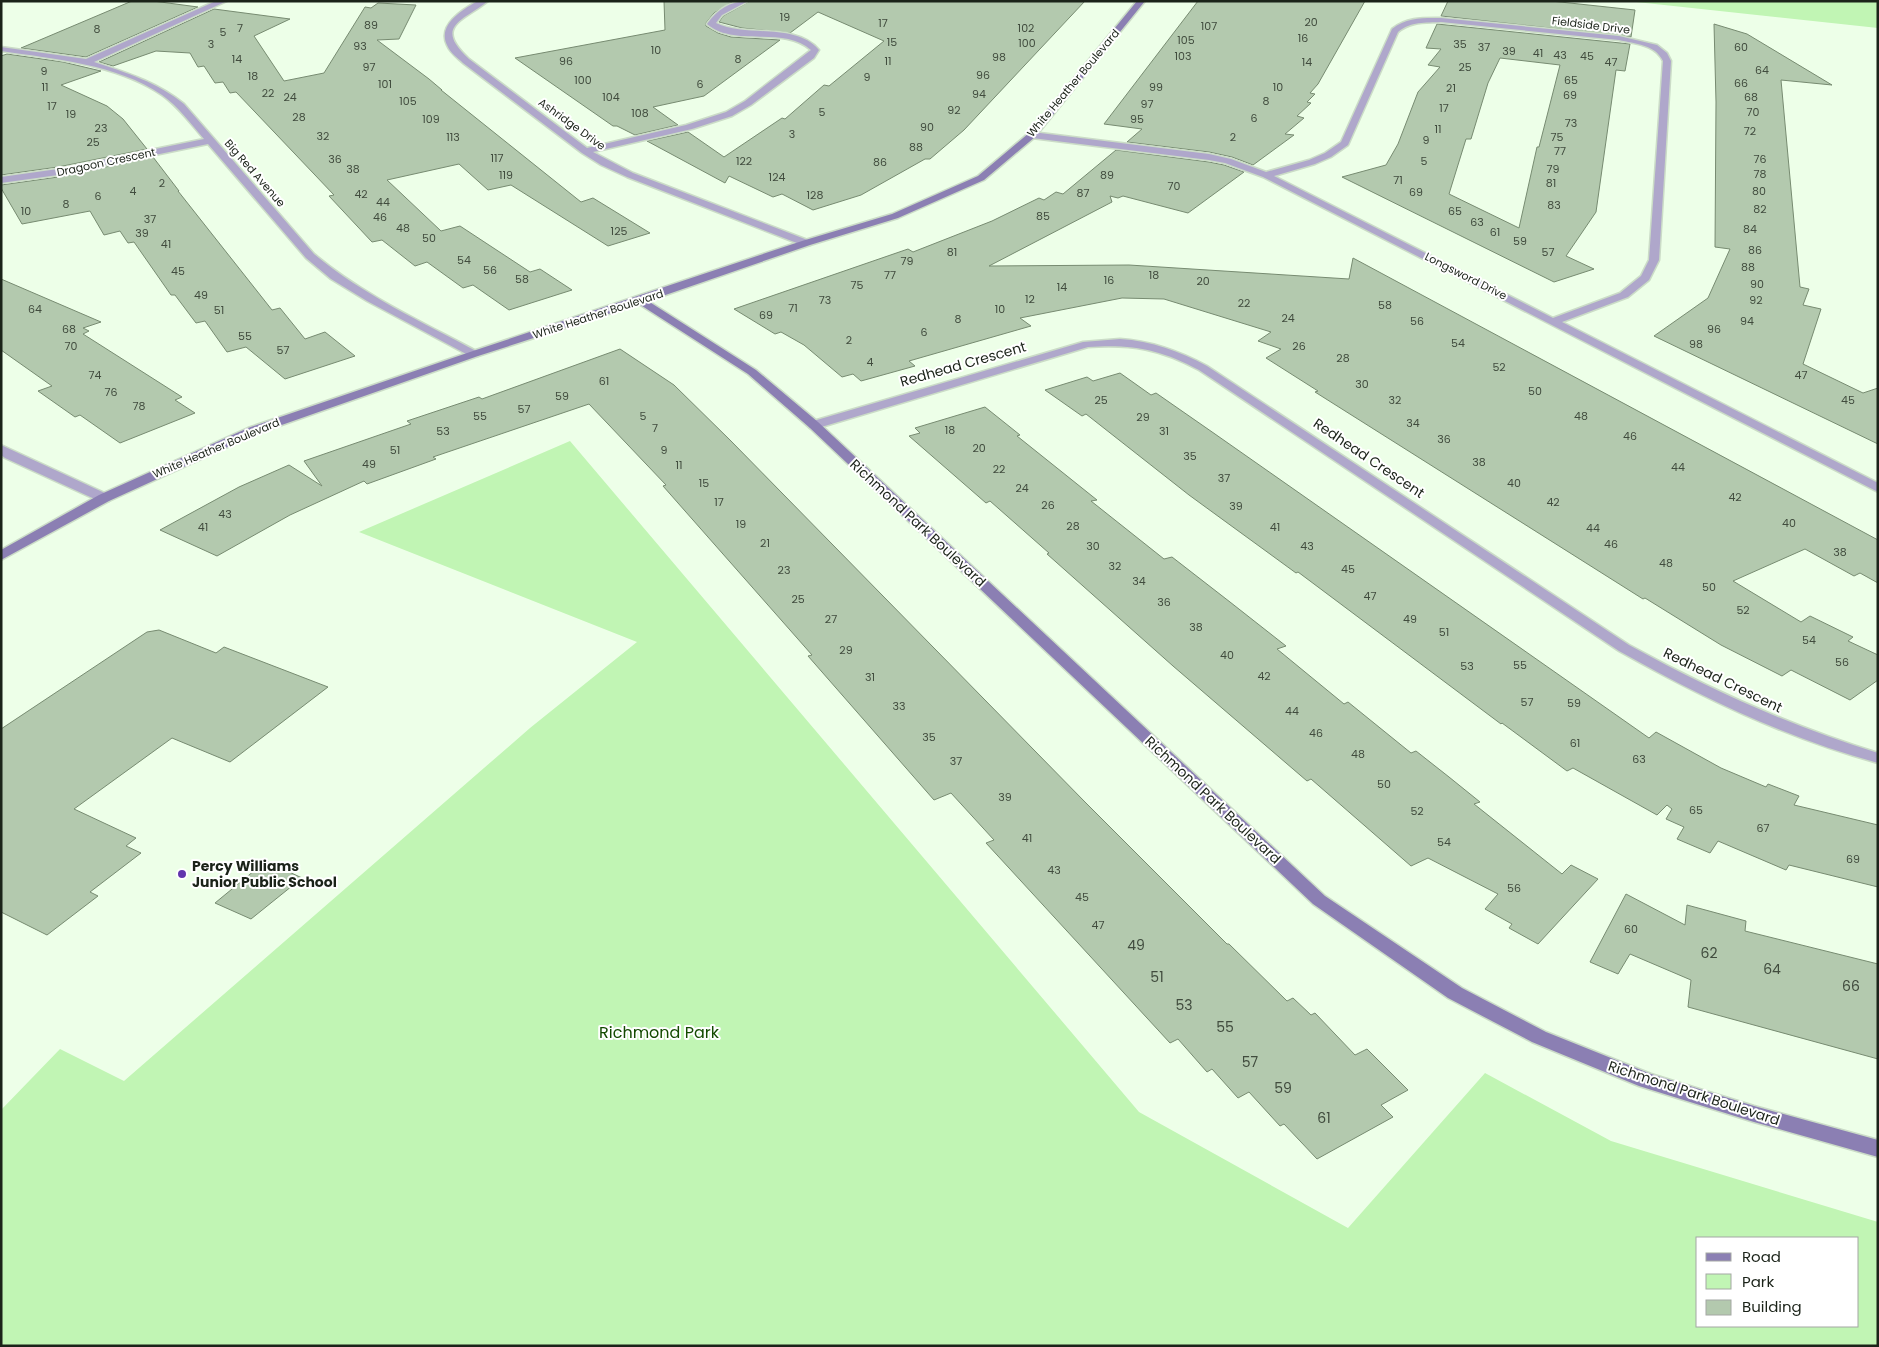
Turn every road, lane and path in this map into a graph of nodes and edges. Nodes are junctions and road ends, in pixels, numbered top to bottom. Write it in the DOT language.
graph roads {
  1 [pos="223,1"];
  2 [pos="484,1"];
  3 [pos="744,1"];
  4 [pos="1141,1"];
  5 [pos="1,49"];
  6 [pos="87,62"];
  7 [pos="1032,135"];
  8 [pos="210,141"];
  9 [pos="585,151"];
  10 [pos="1266,175"];
  11 [pos="1,180"];
  12 [pos="806,243"];
  13 [pos="640,300"];
  14 [pos="1554,321"];
  15 [pos="474,354"];
  16 [pos="814,425"];
  17 [pos="1,449"];
  18 [pos="1878,488"];
  19 [pos="104,498"];
  20 [pos="1,556"];
  21 [pos="1878,758"];
  22 [pos="1878,1149"];
  1 -- 6 [label="street"];
  2 -- 9 [label="street, Ashridge Drive"];
  3 -- 9 [label="street"];
  4 -- 7 [label="street, White Heather Boulevard"];
  5 -- 6 [label="street, Big Red Avenue"];
  6 -- 8 [label="street, Big Red Avenue"];
  7 -- 10 [label="street, Longsword Drive"];
  7 -- 12 [label="street, White Heather Boulevard"];
  8 -- 11 [label="street, Dragoon Crescent"];
  8 -- 15 [label="street, Big Red Avenue"];
  9 -- 12 [label="street, Ashridge Drive"];
  10 -- 14 [label="street, Longsword Drive"];
  10 -- 14 [label="street, Fieldside Drive"];
  12 -- 13 [label="street, White Heather Boulevard"];
  13 -- 15 [label="street, White Heather Boulevard"];
  13 -- 16 [label="street, Richmond Park Boulevard"];
  14 -- 18 [label="street, Longsword Drive"];
  15 -- 19 [label="street, White Heather Boulevard"];
  16 -- 21 [label="street, Redhead Crescent"];
  16 -- 22 [label="street, Richmond Park Boulevard"];
  17 -- 19 [label="street"];
  19 -- 20 [label="street, White Heather Boulevard"];
}
